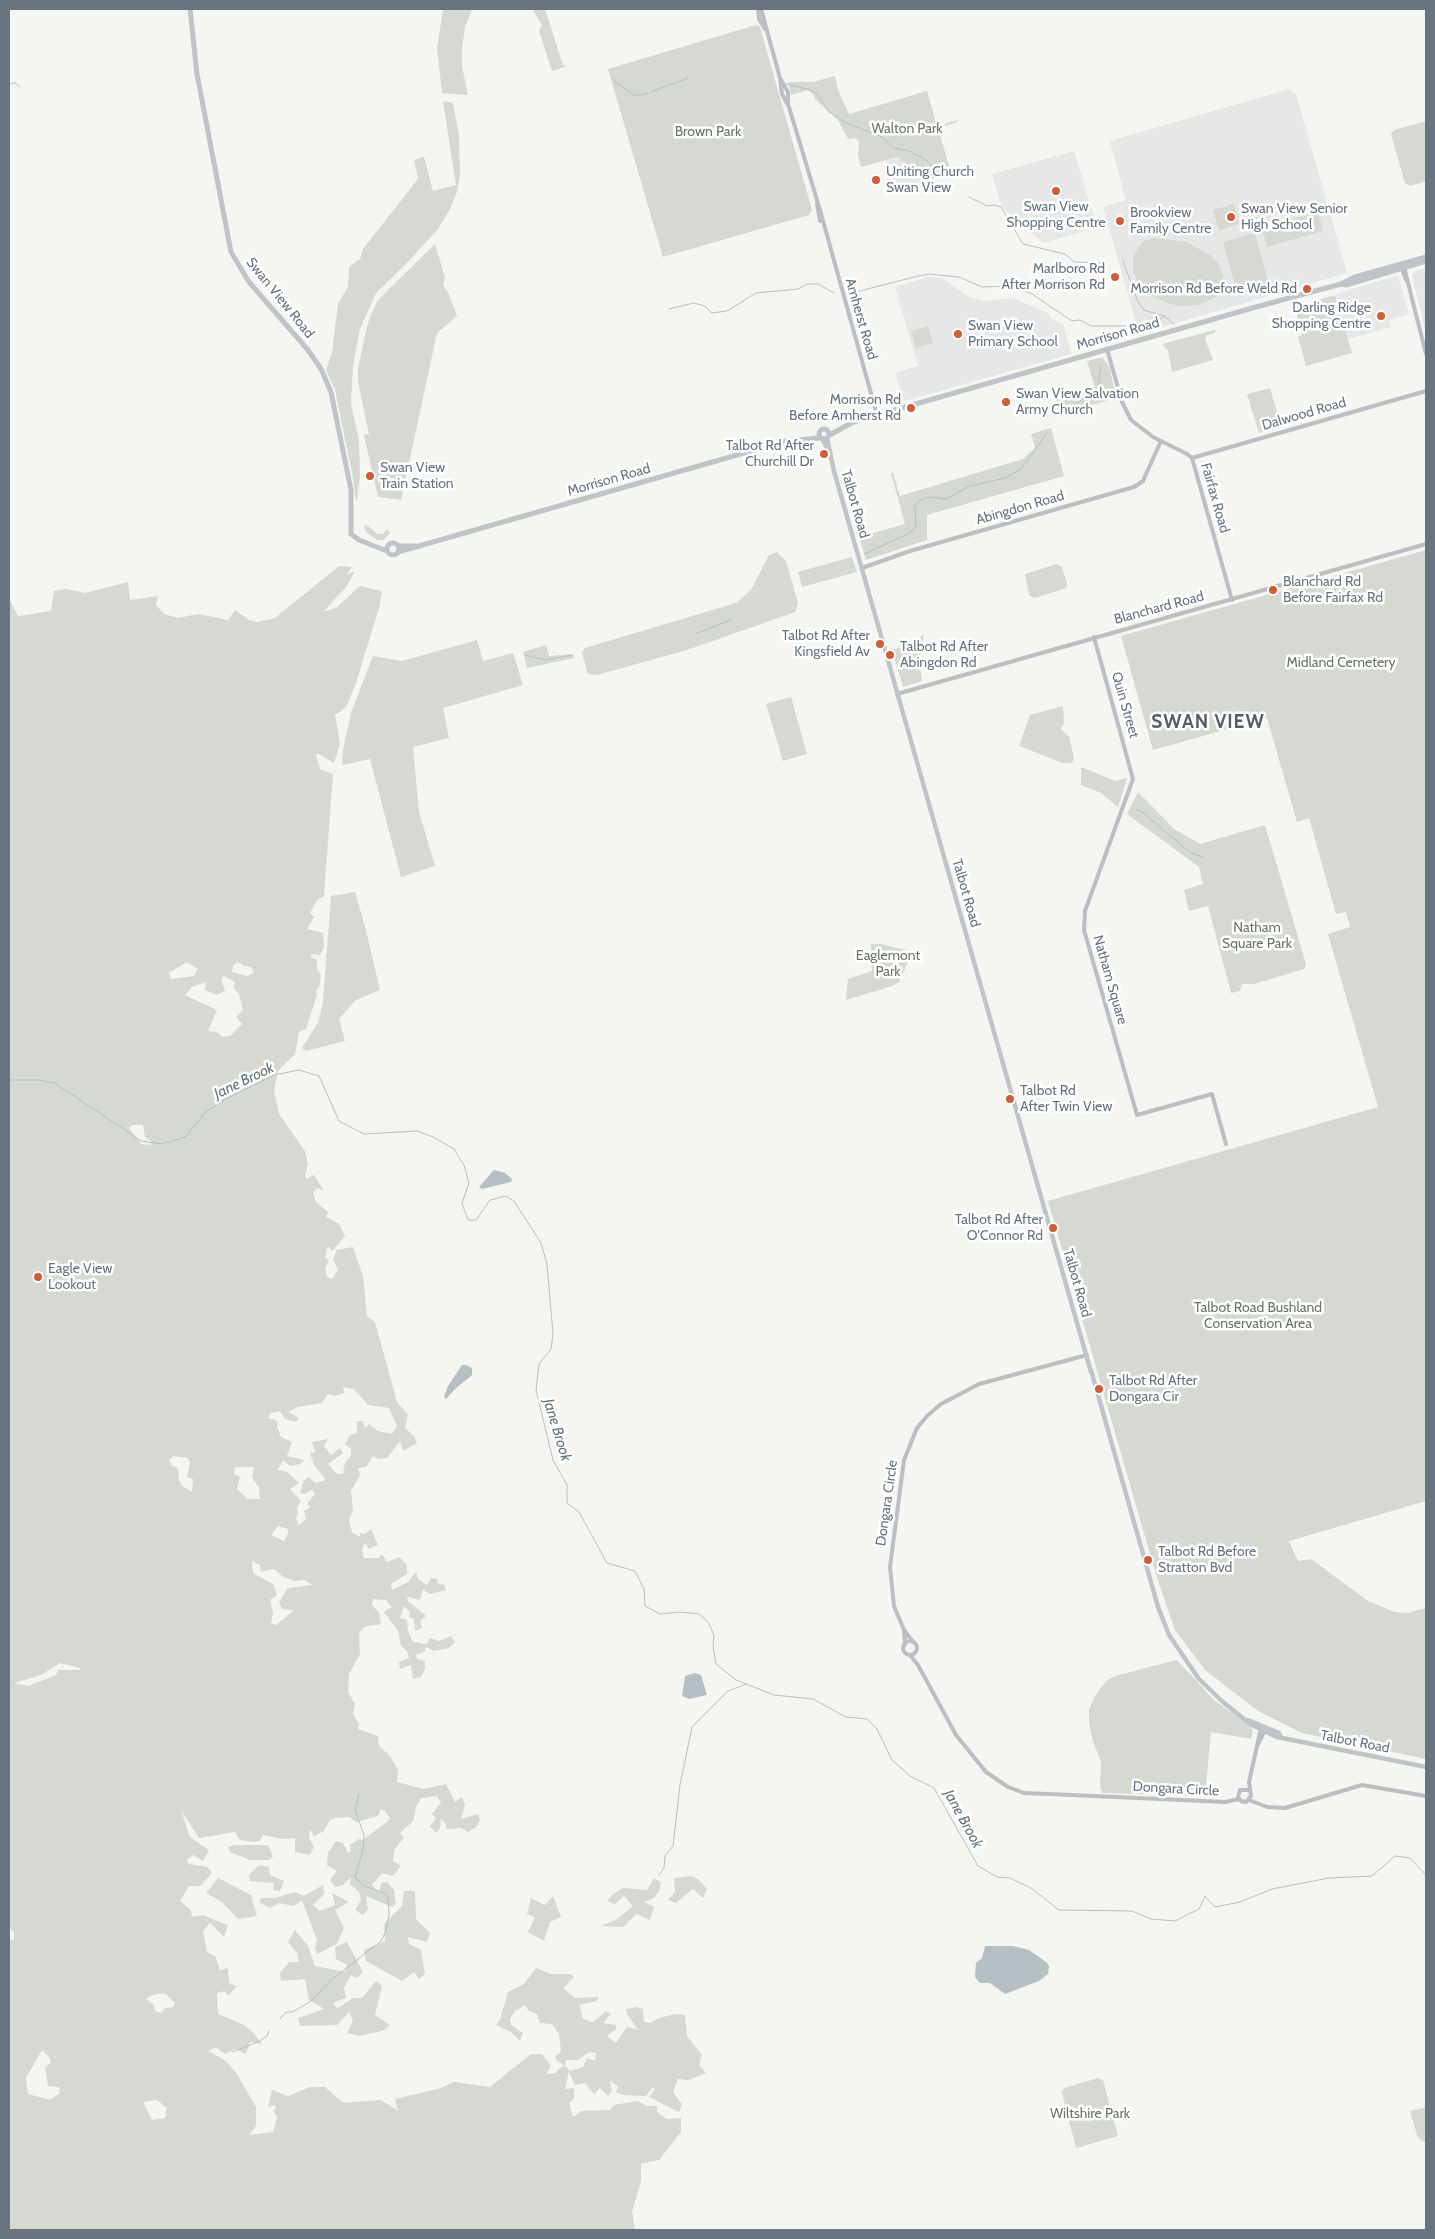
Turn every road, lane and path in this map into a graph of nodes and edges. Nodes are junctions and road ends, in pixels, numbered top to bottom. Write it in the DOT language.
graph roads {
  1 [pos="190,9"];
  2 [pos="760,9"];
  3 [pos="1426,257"];
  4 [pos="1426,261"];
  5 [pos="1402,266"];
  6 [pos="1107,349"];
  7 [pos="1426,352"];
  8 [pos="1425,393"];
  9 [pos="876,415"];
  10 [pos="845,426"];
  11 [pos="823,436"];
  12 [pos="1161,442"];
  13 [pos="1192,458"];
  14 [pos="353,536"];
  15 [pos="1426,544"];
  16 [pos="388,548"];
  17 [pos="398,549"];
  18 [pos="862,568"];
  19 [pos="1232,600"];
  20 [pos="1094,637"];
  21 [pos="898,694"];
  22 [pos="1133,779"];
  23 [pos="1226,1144"];
  24 [pos="1087,1357"];
  25 [pos="904,1630"];
  26 [pos="912,1642"];
  27 [pos="904,1645"];
  28 [pos="916,1652"];
  29 [pos="910,1655"];
  30 [pos="918,1665"];
  31 [pos="1263,1729"];
  32 [pos="1426,1768"];
  33 [pos="1247,1789"];
  34 [pos="1426,1796"];
  35 [pos="1238,1797"];
  36 [pos="1250,1798"];
  1 -- 14 [label="main road, Swan View Road"];
  2 -- 9 [label="street, Amherst Road"];
  3 -- 5 [label="main road, Morrison Road"];
  4 -- 5 [label="main road, Morrison Road"];
  5 -- 6 [label="main road, Morrison Road"];
  5 -- 7 [label="street"];
  6 -- 9 [label="main road, Morrison Road"];
  6 -- 12 [label="street, Fairfax Road"];
  8 -- 13 [label="street, Dalwood Road"];
  9 -- 10 [label="main road, Morrison Road"];
  10 -- 11 [label="main road, Morrison Road"];
  10 -- 11 [label="main road, Morrison Road"];
  11 -- 17 [label="main road, Morrison Road"];
  11 -- 18 [label="main road, Talbot Road"];
  12 -- 13 [label="street, Fairfax Road"];
  12 -- 18 [label="street, Abingdon Road"];
  13 -- 19 [label="street, Fairfax Road"];
  14 -- 16 [label="main road, Morrison Road"];
  15 -- 19 [label="street, Blanchard Road"];
  16 -- 17 [label="main road, Morrison Road"];
  16 -- 17 [label="main road, Morrison Road"];
  18 -- 21 [label="main road, Talbot Road"];
  19 -- 20 [label="street, Blanchard Road"];
  20 -- 21 [label="street, Blanchard Road"];
  20 -- 22 [label="street, Quin Street"];
  21 -- 24 [label="main road, Talbot Road"];
  22 -- 23 [label="street, Natham Square"];
  24 -- 25 [label="street, Dongara Circle"];
  24 -- 31 [label="main road, Talbot Road"];
  25 -- 26 [label="street, Dongara Circle"];
  25 -- 27 [label="street, Dongara Circle"];
  26 -- 27 [label="street"];
  26 -- 28 [label="street"];
  27 -- 29 [label="street"];
  28 -- 29 [label="street"];
  28 -- 30 [label="street, Dongara Circle"];
  29 -- 30 [label="street, Dongara Circle"];
  30 -- 35 [label="street, Dongara Circle"];
  31 -- 32 [label="main road, Talbot Road"];
  31 -- 33 [label="street"];
  33 -- 35 [label="street"];
  33 -- 36 [label="street"];
  34 -- 36 [label="street"];
  35 -- 36 [label="street"];
}
